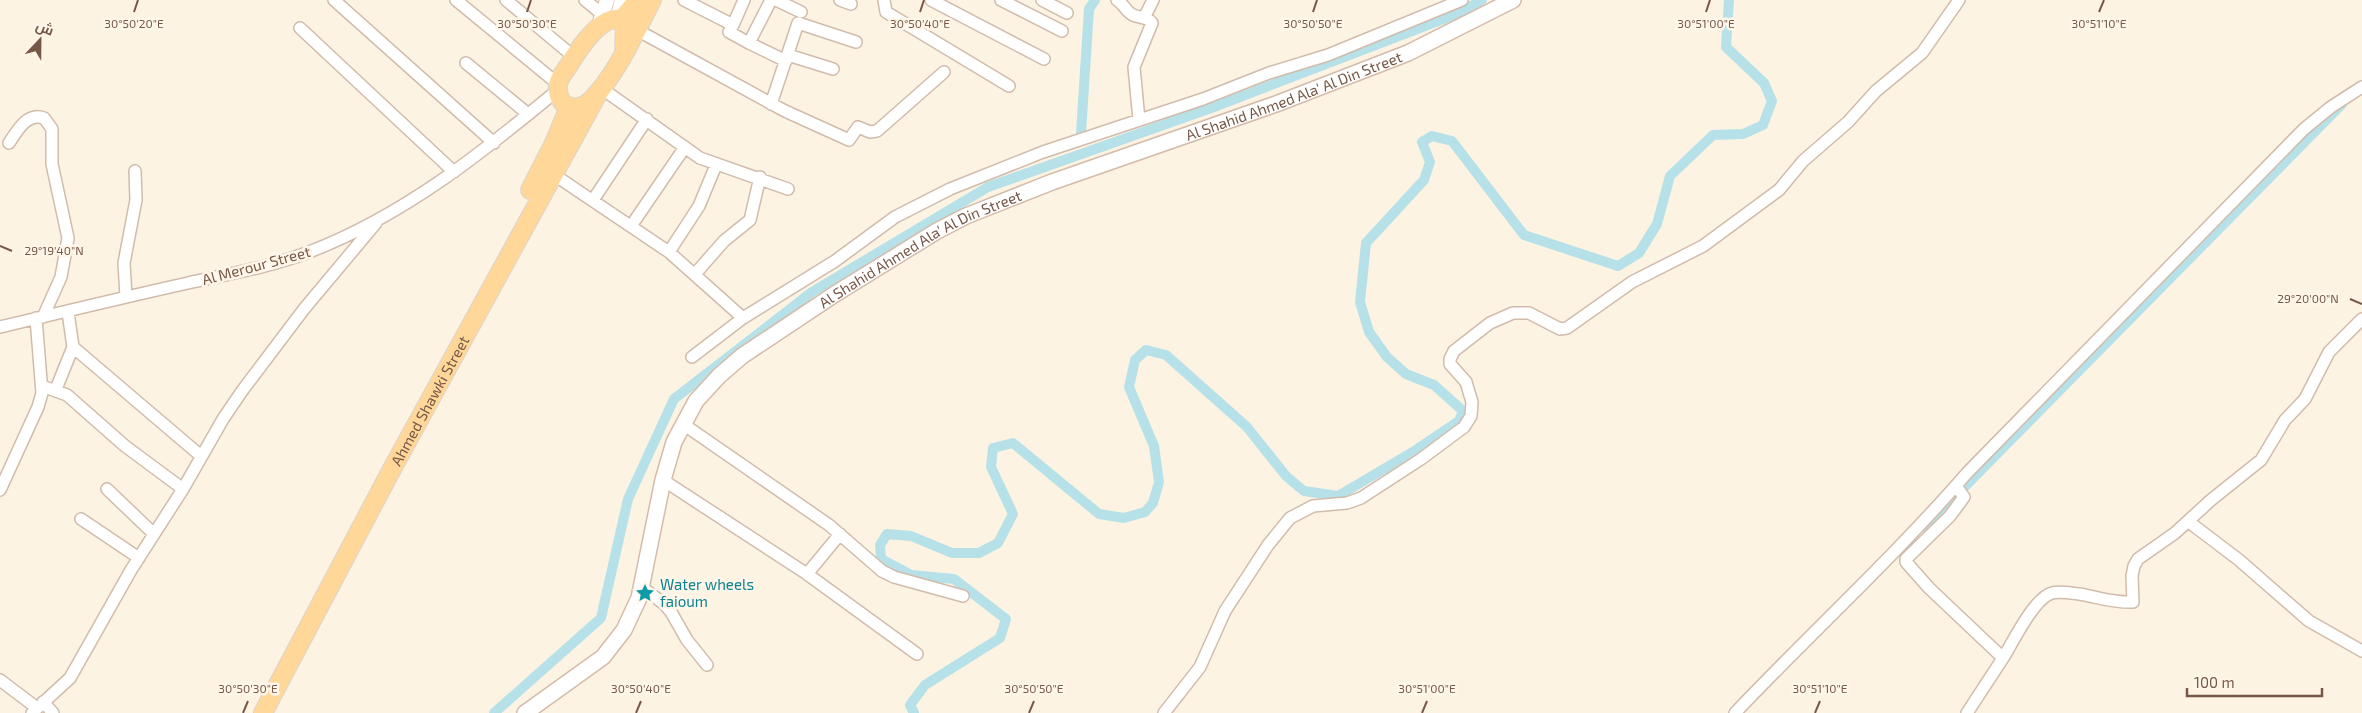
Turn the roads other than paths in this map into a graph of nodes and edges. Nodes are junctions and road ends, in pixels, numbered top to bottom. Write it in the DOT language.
graph roads {
  1 [pos="334,0"];
  2 [pos="456,0"];
  3 [pos="506,0"];
  4 [pos="586,0"];
  5 [pos="607,0"];
  6 [pos="622,0"];
  7 [pos="638,0"];
  8 [pos="652,0"];
  9 [pos="684,0"];
  10 [pos="744,0"];
  11 [pos="771,0"];
  12 [pos="776,0"];
  13 [pos="884,0"];
  14 [pos="931,0"];
  15 [pos="1044,0"];
  16 [pos="1117,0"];
  17 [pos="1153,0"];
  18 [pos="1462,0"];
  19 [pos="1513,0"];
  20 [pos="1959,0"];
  21 [pos="1008,1"];
  22 [pos="1130,4"];
  23 [pos="803,6"];
  24 [pos="1067,13"];
  25 [pos="1144,18"];
  26 [pos="609,20"];
  27 [pos="798,23"];
  28 [pos="733,25"];
  29 [pos="300,28"];
  30 [pos="637,30"];
  31 [pos="1062,31"];
  32 [pos="856,42"];
  33 [pos="749,44"];
  34 [pos="624,51"];
  35 [pos="574,57"];
  36 [pos="788,58"];
  37 [pos="1044,59"];
  38 [pos="466,63"];
  39 [pos="833,69"];
  40 [pos="944,72"];
  41 [pos="558,86"];
  42 [pos="1009,86"];
  43 [pos="2362,87"];
  44 [pos="601,89"];
  45 [pos="771,104"];
  46 [pos="569,107"];
  47 [pos="528,114"];
  48 [pos="647,119"];
  49 [pos="1139,120"];
  50 [pos="9,143"];
  51 [pos="494,143"];
  52 [pos="685,147"];
  53 [pos="716,165"];
  54 [pos="135,171"];
  55 [pos="454,172"];
  56 [pos="553,174"];
  57 [pos="760,177"];
  58 [pos="788,189"];
  59 [pos="593,200"];
  60 [pos="378,219"];
  61 [pos="631,226"];
  62 [pos="669,252"];
  63 [pos="696,274"];
  64 [pos="126,297"];
  65 [pos="66,312"];
  66 [pos="41,317"];
  67 [pos="743,318"];
  68 [pos="2362,319"];
  69 [pos="0,326"];
  70 [pos="73,347"];
  71 [pos="692,356"];
  72 [pos="49,388"];
  73 [pos="683,424"];
  74 [pos="201,456"];
  75 [pos="663,480"];
  76 [pos="107,488"];
  77 [pos="183,489"];
  78 [pos="1959,489"];
  79 [pos="0,490"];
  80 [pos="81,519"];
  81 [pos="2189,522"];
  82 [pos="154,534"];
  83 [pos="840,534"];
  84 [pos="139,558"];
  85 [pos="807,574"];
  86 [pos="642,587"];
  87 [pos="963,596"];
  88 [pos="2362,651"];
  89 [pos="917,654"];
  90 [pos="2003,658"];
  91 [pos="707,665"];
  92 [pos="0,680"];
  93 [pos="37,708"];
  94 [pos="53,713"];
  95 [pos="252,713"];
  96 [pos="263,713"];
  97 [pos="525,713"];
  98 [pos="1164,713"];
  99 [pos="1735,713"];
  100 [pos="1967,713"];
  1 -- 51 [label="street"];
  2 -- 41 [label="street"];
  3 -- 35 [label="street"];
  4 -- 26 [label="street"];
  5 -- 26 [label="street"];
  6 -- 26 [label="street"];
  7 -- 26 [label="main road"];
  8 -- 30 [label="main road, Ahmed Shawki Street"];
  9 -- 28 [label="street"];
  10 -- 28 [label="street"];
  11 -- 33 [label="street"];
  12 -- 23 [label="street"];
  13 -- 42 [label="street"];
  14 -- 37 [label="street"];
  15 -- 24 [label="street"];
  16 -- 22 [label="street"];
  17 -- 25 [label="street"];
  18 -- 49 [label="street"];
  19 -- 73 [label="main road, Al Shahid Ahmed Ala' Al Din Street"];
  20 -- 98 [label="street"];
  21 -- 31 [label="street"];
  22 -- 25 [label="street"];
  23 -- 27 [label="street"];
  25 -- 49 [label="street"];
  26 -- 34 [label="main road"];
  26 -- 35 [label="main road"];
  27 -- 32 [label="street"];
  27 -- 36 [label="street"];
  28 -- 33 [label="street"];
  29 -- 55 [label="street"];
  30 -- 34 [label="main road, Ahmed Shawki Street"];
  30 -- 45 [label="street"];
  33 -- 36 [label="street"];
  34 -- 44 [label="main road, Ahmed Shawki Street"];
  35 -- 41 [label="main road"];
  36 -- 39 [label="street"];
  36 -- 45 [label="street"];
  38 -- 47 [label="street"];
  40 -- 45 [label="street"];
  41 -- 46 [label="main road"];
  41 -- 47 [label="street, Al Merour Street"];
  43 -- 78 [label="street"];
  44 -- 46 [label="main road"];
  44 -- 48 [label="street"];
  44 -- 56 [label="main road, Ahmed Shawki Street"];
  46 -- 95 [label="main road, Ahmed Shawki Street"];
  47 -- 51 [label="street, Al Merour Street"];
  48 -- 52 [label="street"];
  48 -- 59 [label="street"];
  49 -- 67 [label="street"];
  50 -- 66 [label="street"];
  51 -- 55 [label="street, Al Merour Street"];
  52 -- 53 [label="street"];
  52 -- 61 [label="street"];
  53 -- 57 [label="street"];
  53 -- 62 [label="street"];
  54 -- 64 [label="street"];
  55 -- 60 [label="street, Al Merour Street"];
  56 -- 59 [label="street"];
  56 -- 96 [label="main road, Ahmed Shawki Street"];
  57 -- 58 [label="street"];
  57 -- 63 [label="street"];
  59 -- 61 [label="street"];
  60 -- 64 [label="street, Al Merour Street"];
  60 -- 74 [label="street"];
  61 -- 62 [label="street"];
  62 -- 63 [label="street"];
  63 -- 67 [label="street"];
  64 -- 65 [label="street, Al Merour Street"];
  65 -- 66 [label="street, Al Merour Street"];
  65 -- 70 [label="street"];
  66 -- 69 [label="street, Al Merour Street"];
  66 -- 72 [label="street"];
  67 -- 71 [label="street"];
  68 -- 81 [label="street"];
  70 -- 72 [label="street"];
  70 -- 74 [label="street"];
  72 -- 77 [label="street"];
  72 -- 79 [label="street"];
  73 -- 75 [label="main road, Al Shahid Ahmed Ala' Al Din Street"];
  73 -- 83 [label="street"];
  74 -- 77 [label="street"];
  75 -- 85 [label="street"];
  75 -- 86 [label="main road, Al Shahid Ahmed Ala' Al Din Street"];
  76 -- 82 [label="street"];
  77 -- 82 [label="street"];
  78 -- 90 [label="street"];
  78 -- 99 [label="street"];
  80 -- 84 [label="street"];
  81 -- 88 [label="street"];
  81 -- 90 [label="street"];
  82 -- 84 [label="street"];
  83 -- 85 [label="street"];
  83 -- 87 [label="street"];
  84 -- 93 [label="street"];
  85 -- 89 [label="street"];
  86 -- 91 [label="street"];
  86 -- 97 [label="main road, Al Shahid Ahmed Ala' Al Din Street"];
  90 -- 100 [label="street"];
  92 -- 93 [label="street"];
  93 -- 94 [label="street"];
}
